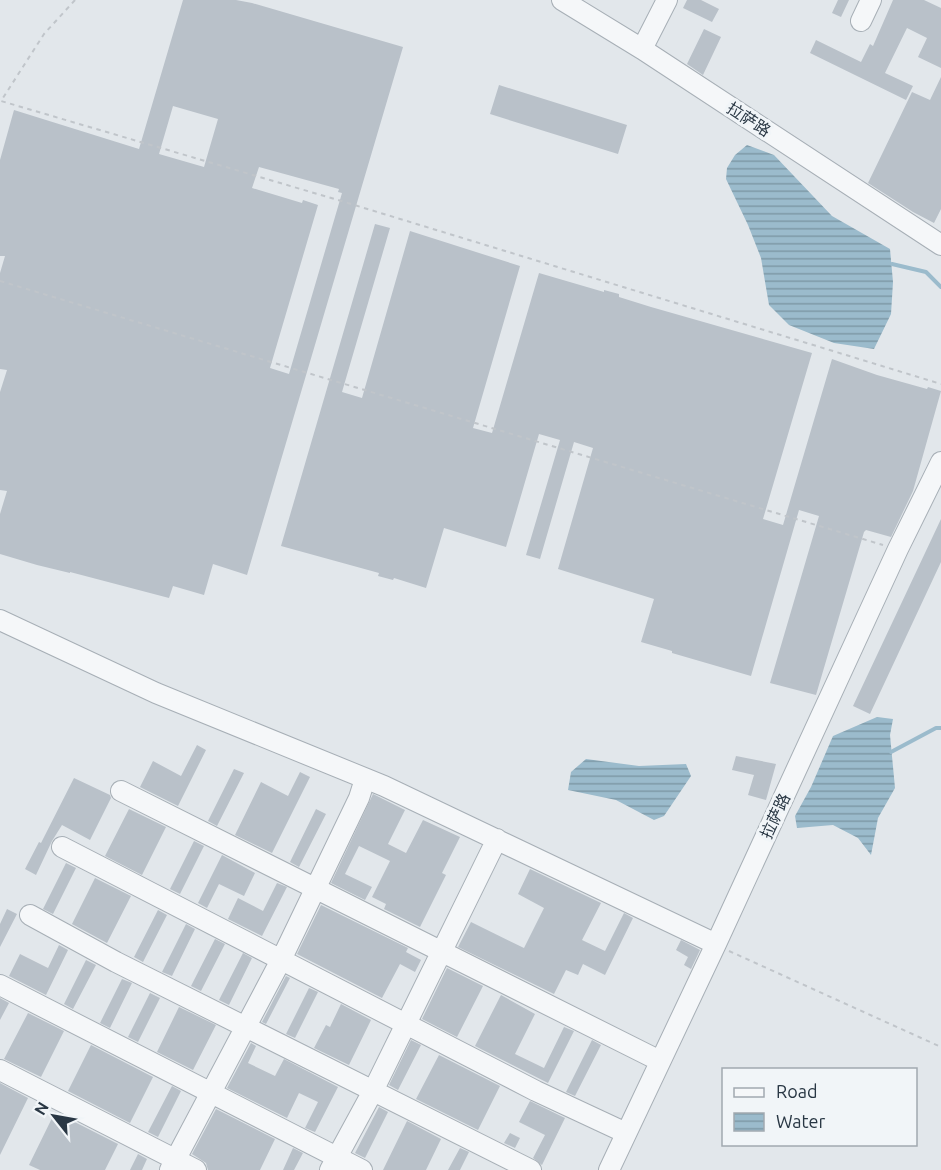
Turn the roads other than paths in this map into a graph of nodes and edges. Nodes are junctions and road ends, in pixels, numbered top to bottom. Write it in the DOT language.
graph roads {
  1 [pos="562,0"];
  2 [pos="667,0"];
  3 [pos="871,0"];
  4 [pos="861,21"];
  5 [pos="642,49"];
  6 [pos="939,243"];
  7 [pos="941,462"];
  8 [pos="0,620"];
  9 [pos="365,779"];
  10 [pos="121,791"];
  11 [pos="497,839"];
  12 [pos="62,847"];
  13 [pos="315,888"];
  14 [pos="30,915"];
  15 [pos="716,944"];
  16 [pos="442,952"];
  17 [pos="281,960"];
  18 [pos="0,985"];
  19 [pos="406,1024"];
  20 [pos="246,1027"];
  21 [pos="660,1062"];
  22 [pos="0,1070"];
  23 [pos="373,1091"];
  24 [pos="212,1092"];
  25 [pos="626,1133"];
  26 [pos="334,1164"];
  27 [pos="173,1165"];
  28 [pos="196,1170"];
  29 [pos="362,1170"];
  30 [pos="531,1170"];
  31 [pos="609,1170"];
  1 -- 5 [label="street, 拉萨路"];
  2 -- 5 [label="street"];
  3 -- 4 [label="street"];
  5 -- 6 [label="street, 拉萨路"];
  7 -- 15 [label="street, 拉萨路"];
  8 -- 9 [label="street"];
  9 -- 11 [label="street"];
  9 -- 13 [label="street"];
  10 -- 13 [label="street"];
  11 -- 15 [label="street"];
  11 -- 16 [label="street"];
  12 -- 17 [label="street"];
  13 -- 16 [label="street"];
  13 -- 17 [label="street"];
  14 -- 20 [label="street"];
  15 -- 21 [label="street, 拉萨路"];
  16 -- 19 [label="street"];
  16 -- 21 [label="street"];
  17 -- 19 [label="street"];
  17 -- 20 [label="street"];
  18 -- 24 [label="street"];
  19 -- 23 [label="street"];
  19 -- 25 [label="street"];
  20 -- 23 [label="street"];
  20 -- 24 [label="street"];
  21 -- 25 [label="street, 拉萨路"];
  22 -- 27 [label="street"];
  23 -- 26 [label="street"];
  23 -- 30 [label="street"];
  24 -- 26 [label="street"];
  24 -- 27 [label="street"];
  25 -- 31 [label="street, 拉萨路"];
  26 -- 29 [label="street"];
  27 -- 28 [label="street"];
}
